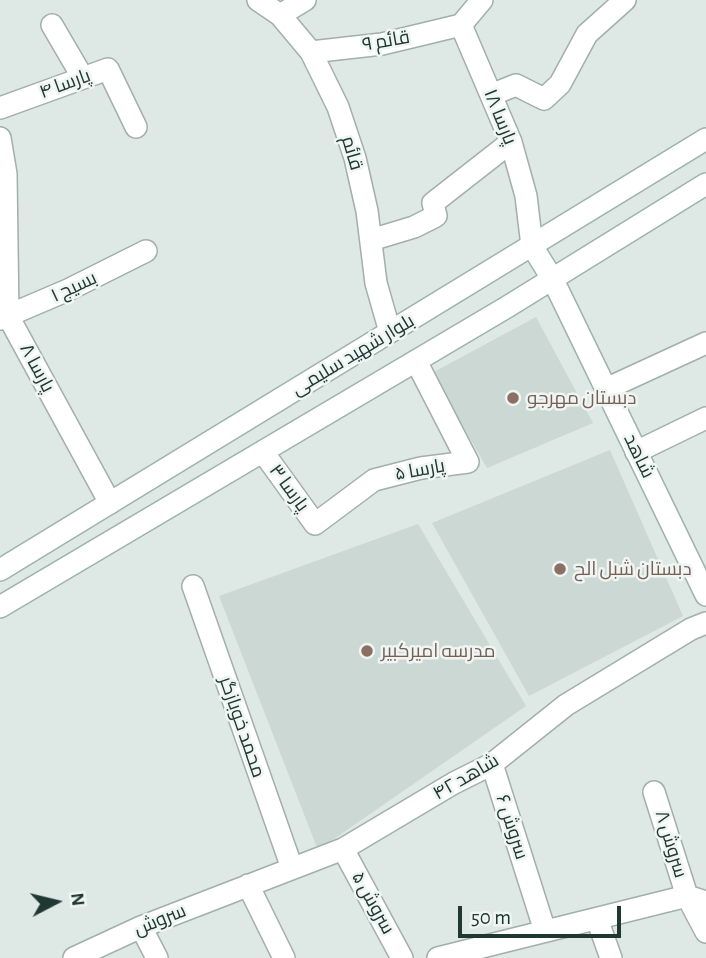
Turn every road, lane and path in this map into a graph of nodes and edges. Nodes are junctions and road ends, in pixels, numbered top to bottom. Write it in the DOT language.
graph roads {
  1 [pos="258,0"];
  2 [pos="305,0"];
  3 [pos="482,0"];
  4 [pos="625,0"];
  5 [pos="280,15"];
  6 [pos="52,25"];
  7 [pos="461,25"];
  8 [pos="311,52"];
  9 [pos="83,78"];
  10 [pos="491,95"];
  11 [pos="0,108"];
  12 [pos="136,127"];
  13 [pos="0,138"];
  14 [pos="706,139"];
  15 [pos="511,142"];
  16 [pos="706,184"];
  17 [pos="371,240"];
  18 [pos="532,246"];
  19 [pos="146,251"];
  20 [pos="553,280"];
  21 [pos="4,317"];
  22 [pos="390,332"];
  23 [pos="706,343"];
  24 [pos="416,361"];
  25 [pos="606,389"];
  26 [pos="706,418"];
  27 [pos="263,452"];
  28 [pos="636,452"];
  29 [pos="110,503"];
  30 [pos="315,524"];
  31 [pos="0,570"];
  32 [pos="193,586"];
  33 [pos="706,595"];
  34 [pos="0,607"];
  35 [pos="706,623"];
  36 [pos="492,764"];
  37 [pos="654,792"];
  38 [pos="343,849"];
  39 [pos="292,868"];
  40 [pos="248,885"];
  41 [pos="697,899"];
  42 [pos="597,919"];
  43 [pos="141,927"];
  44 [pos="545,931"];
  45 [pos="706,932"];
  46 [pos="74,958"];
  47 [pos="157,958"];
  48 [pos="284,958"];
  49 [pos="402,958"];
  50 [pos="438,958"];
  51 [pos="611,958"];
  1 -- 5 [label="street, قائم"];
  2 -- 5 [label="street"];
  3 -- 7 [label="street"];
  4 -- 10 [label="street"];
  5 -- 8 [label="street, قائم"];
  6 -- 9 [label="street"];
  7 -- 8 [label="street, قائم ۹"];
  7 -- 10 [label="street, پارسا ۱۸"];
  8 -- 17 [label="street, قائم"];
  9 -- 11 [label="street, پارسا ۴"];
  9 -- 12 [label="street, پارسا ۴"];
  10 -- 15 [label="street, پارسا ۱۸"];
  13 -- 21 [label="street, پارسا ۸"];
  14 -- 18 [label="street, بلوار شهید سلیمی"];
  15 -- 17 [label="street"];
  15 -- 18 [label="street, پارسا ۱۸"];
  16 -- 20 [label="street, بلوار شهید سلیمی"];
  17 -- 22 [label="street, قائم"];
  18 -- 20 [label="street, شاهد"];
  18 -- 22 [label="street, بلوار شهید سلیمی"];
  19 -- 21 [label="street, بسیج ۱"];
  20 -- 24 [label="street, بلوار شهید سلیمی"];
  20 -- 25 [label="street, شاهد"];
  21 -- 29 [label="street, پارسا ۸"];
  22 -- 29 [label="street, بلوار شهید سلیمی"];
  23 -- 25 [label="street"];
  24 -- 27 [label="street, بلوار شهید سلیمی"];
  24 -- 30 [label="street, پارسا ۵"];
  25 -- 28 [label="street, شاهد"];
  26 -- 28 [label="street"];
  27 -- 30 [label="street, پارسا ۳"];
  27 -- 34 [label="street, بلوار شهید سلیمی"];
  28 -- 33 [label="street, شاهد"];
  29 -- 31 [label="street, بلوار شهید سلیمی"];
  32 -- 39 [label="street, محمد خوبازگر"];
  35 -- 36 [label="street, شاهد ۴۲"];
  36 -- 38 [label="street, شاهد ۴۲"];
  36 -- 44 [label="street, سروش ۶"];
  37 -- 41 [label="street, سروش ۸"];
  38 -- 39 [label="street, شاهد ۴۲"];
  38 -- 49 [label="street, سروش ۵"];
  39 -- 40 [label="street, شاهد ۴۲"];
  40 -- 43 [label="street, سروش"];
  40 -- 48 [label="street"];
  41 -- 42 [label="street"];
  41 -- 45 [label="street, سروش ۸"];
  42 -- 44 [label="street"];
  42 -- 51 [label="street"];
  43 -- 46 [label="street, سروش"];
  43 -- 47 [label="street"];
  44 -- 50 [label="street"];
}
